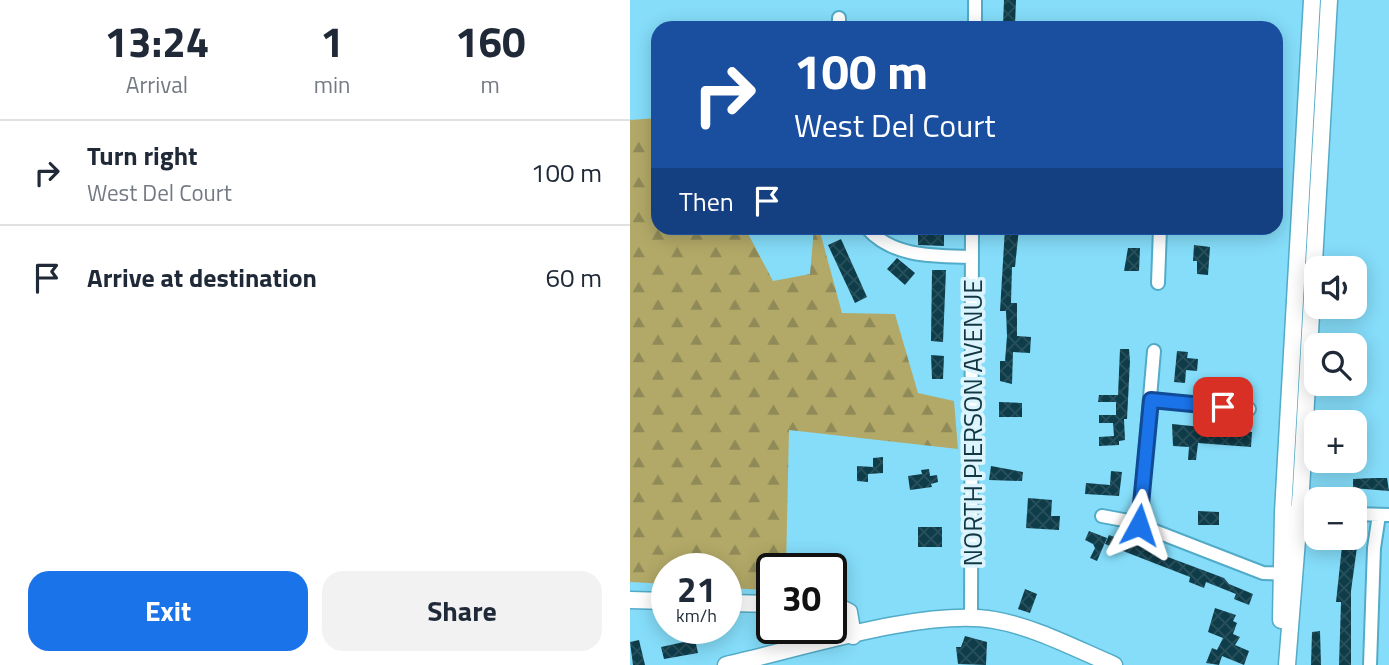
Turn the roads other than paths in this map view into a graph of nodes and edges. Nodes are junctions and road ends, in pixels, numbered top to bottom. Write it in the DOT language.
graph roads {
  1 [pos="975,0"];
  2 [pos="1312,0"];
  3 [pos="1329,0"];
  4 [pos="975,21"];
  5 [pos="873,235"];
  6 [pos="972,235"];
  7 [pos="1160,235"];
  8 [pos="972,257"];
  9 [pos="1158,283"];
  10 [pos="1154,351"];
  11 [pos="1151,400"];
  12 [pos="1250,409"];
  13 [pos="1300,512"];
  14 [pos="1384,515"];
  15 [pos="1102,516"];
  16 [pos="1139,525"];
  17 [pos="1288,573"];
  18 [pos="630,600"];
  19 [pos="651,601"];
  20 [pos="847,611"];
  21 [pos="971,618"];
  22 [pos="847,632"];
  23 [pos="853,636"];
  24 [pos="726,665"];
  25 [pos="1114,665"];
  26 [pos="1277,665"];
  27 [pos="1287,665"];
  28 [pos="1370,665"];
  1 -- 4 [label="street"];
  2 -- 13 [label="main road"];
  3 -- 13 [label="main road"];
  5 -- 8 [label="street"];
  6 -- 8 [label="street, NORTH PIERSON AVENUE"];
  7 -- 9 [label="street"];
  8 -- 21 [label="street, NORTH PIERSON AVENUE"];
  10 -- 11 [label="street"];
  11 -- 12 [label="street"];
  11 -- 16 [label="street"];
  13 -- 17 [label="main road"];
  14 -- 28 [label="street"];
  15 -- 16 [label="street"];
  16 -- 17 [label="street"];
  17 -- 26 [label="main road"];
  17 -- 27 [label="main road"];
  18 -- 19 [label="main road"];
  20 -- 23 [label="main road"];
  21 -- 23 [label="main road"];
  21 -- 25 [label="main road"];
  22 -- 23 [label="main road"];
  23 -- 24 [label="main road"];
}
